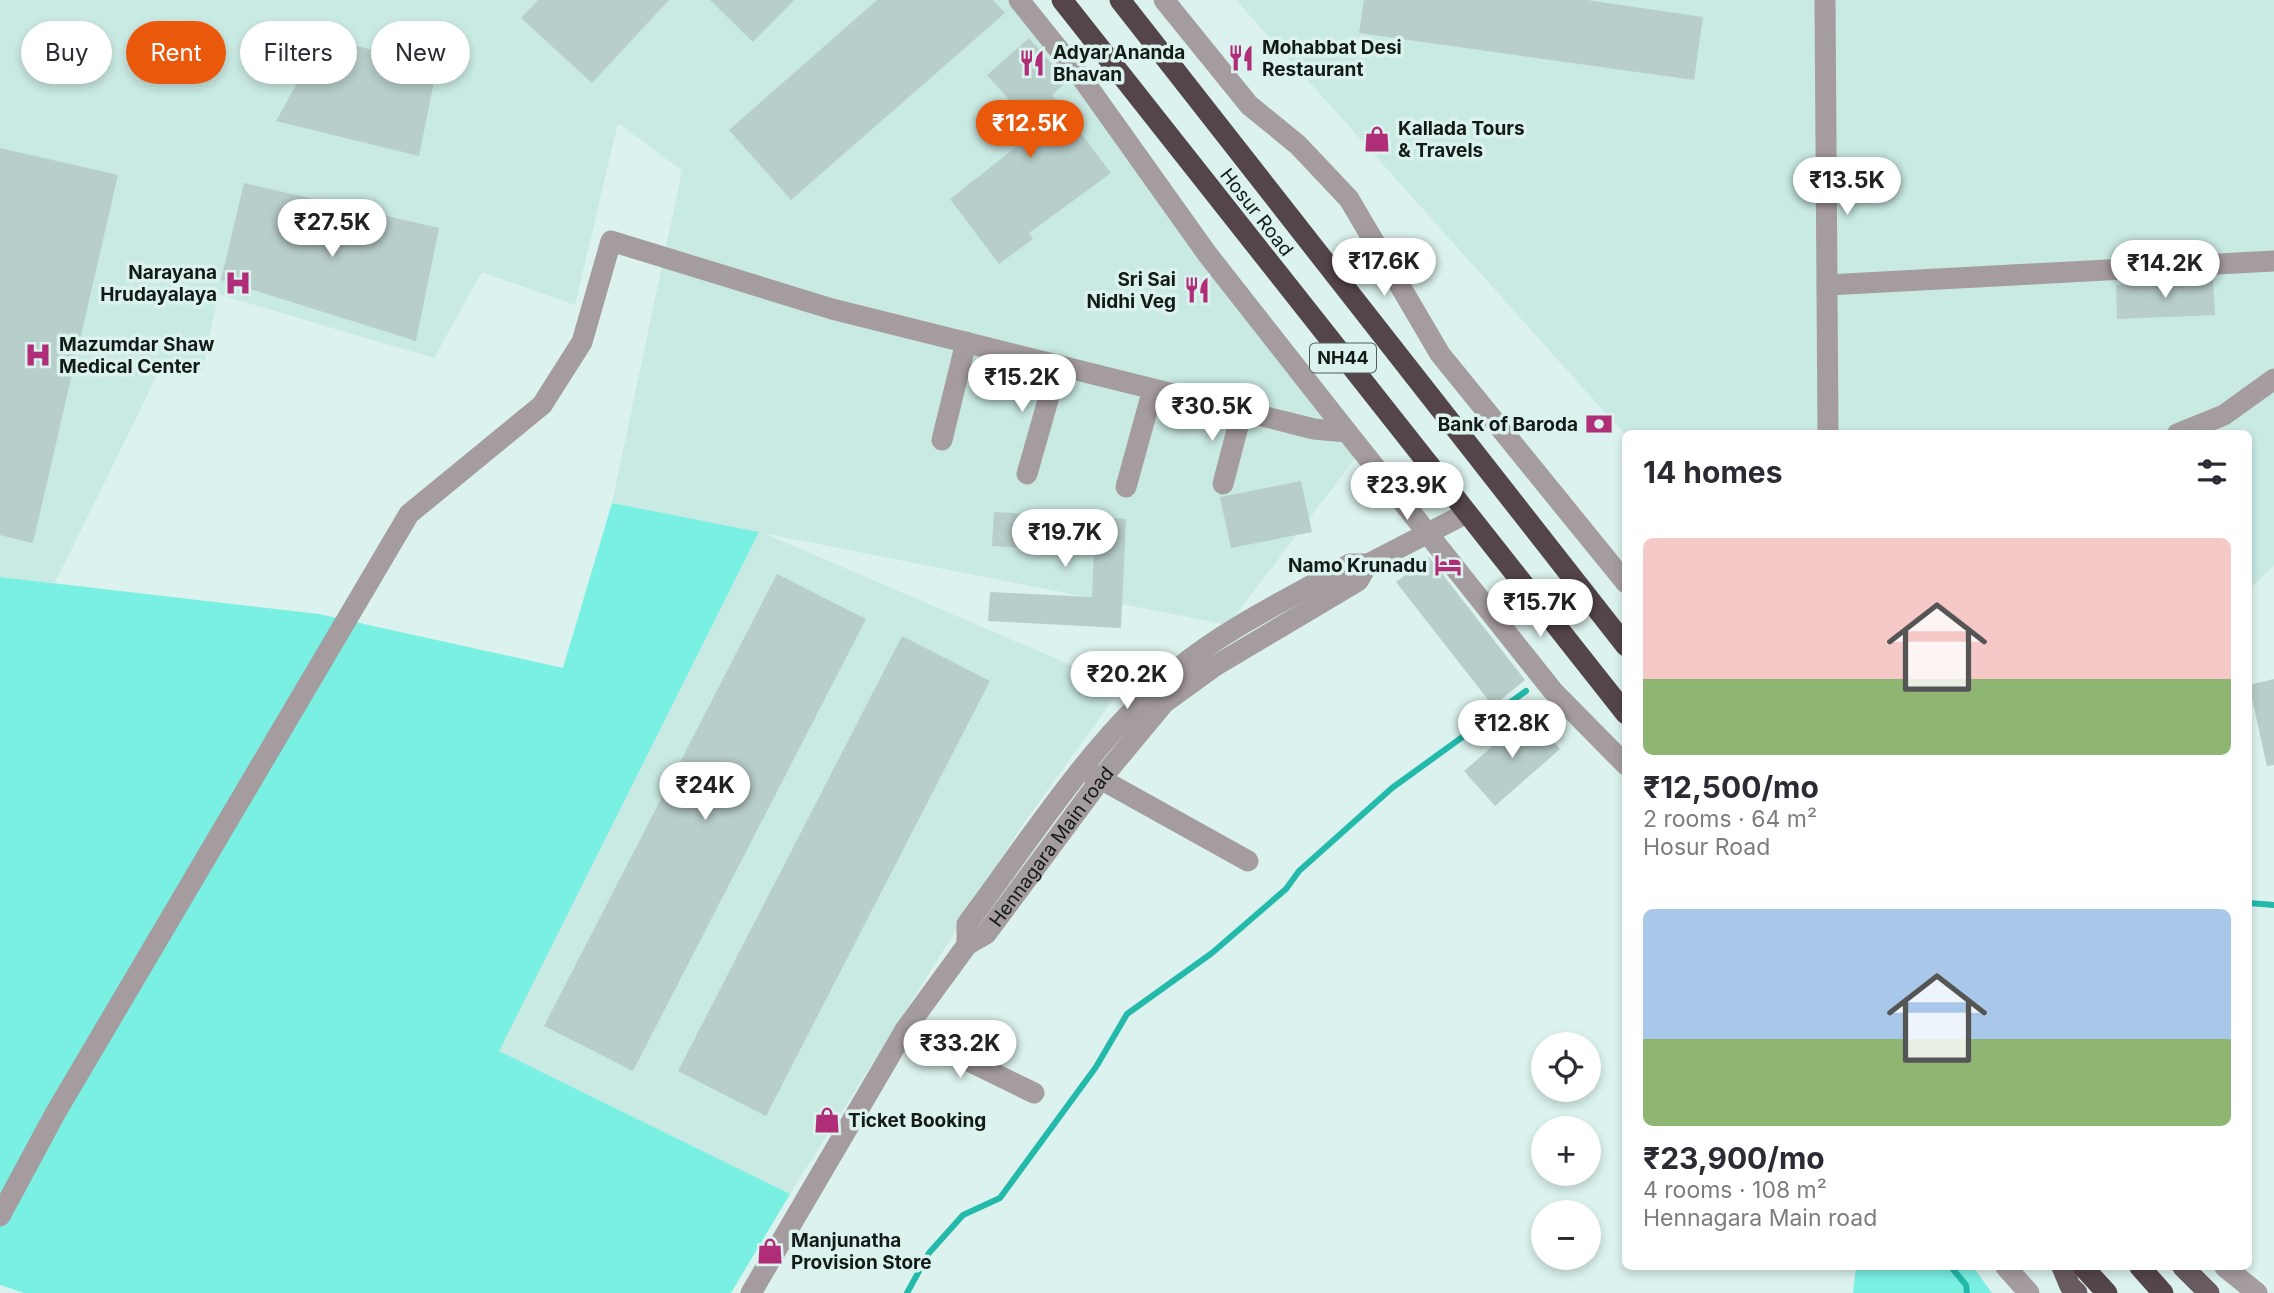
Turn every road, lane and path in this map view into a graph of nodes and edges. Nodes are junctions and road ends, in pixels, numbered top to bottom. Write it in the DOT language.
graph roads {
  1 [pos="1019,0"];
  2 [pos="1062,0"];
  3 [pos="1120,0"];
  4 [pos="1164,0"];
  5 [pos="1825,0"];
  6 [pos="2274,261"];
  7 [pos="1827,285"];
  8 [pos="966,342"];
  9 [pos="1058,365"];
  10 [pos="2274,379"];
  11 [pos="1153,389"];
  12 [pos="1242,411"];
  13 [pos="1828,430"];
  14 [pos="2187,430"];
  15 [pos="1347,432"];
  16 [pos="942,440"];
  17 [pos="1027,474"];
  18 [pos="1223,484"];
  19 [pos="1126,487"];
  20 [pos="1465,514"];
  21 [pos="1430,534"];
  22 [pos="1622,578"];
  23 [pos="1622,641"];
  24 [pos="1622,709"];
  25 [pos="1622,761"];
  26 [pos="1092,774"];
  27 [pos="1248,861"];
  28 [pos="905,1030"];
  29 [pos="1034,1093"];
  30 [pos="0,1216"];
  31 [pos="2009,1270"];
  32 [pos="2063,1270"];
  33 [pos="2086,1270"];
  34 [pos="2143,1270"];
  35 [pos="2186,1270"];
  36 [pos="2229,1270"];
  37 [pos="751,1293"];
  38 [pos="2029,1293"];
  39 [pos="2077,1293"];
  40 [pos="2107,1293"];
  41 [pos="2163,1293"];
  42 [pos="2209,1293"];
  43 [pos="2257,1293"];
  1 -- 15 [label="street"];
  2 -- 20 [label="highway, Hosur Road / NH44"];
  3 -- 23 [label="highway, Hosur Road / NH44"];
  4 -- 22 [label="street"];
  5 -- 7 [label="street"];
  6 -- 7 [label="street"];
  7 -- 13 [label="street"];
  8 -- 9 [label="street"];
  8 -- 16 [label="street"];
  8 -- 30 [label="street"];
  9 -- 11 [label="street"];
  9 -- 17 [label="street"];
  10 -- 14 [label="street"];
  11 -- 12 [label="street"];
  11 -- 19 [label="street"];
  12 -- 15 [label="street"];
  12 -- 18 [label="street"];
  15 -- 21 [label="street"];
  20 -- 21 [label="street, Hennagara Main road"];
  20 -- 24 [label="highway, Hosur Road / NH44"];
  21 -- 25 [label="street"];
  21 -- 26 [label="street, Hennagara Main road"];
  26 -- 27 [label="street"];
  26 -- 28 [label="street, Hennagara Main road"];
  28 -- 29 [label="street"];
  28 -- 37 [label="street, Hennagara Main road"];
  31 -- 38 [label="street"];
  32 -- 39 [label="main road"];
  33 -- 40 [label="highway"];
  34 -- 41 [label="highway"];
  35 -- 42 [label="main road"];
  36 -- 43 [label="street"];
}
